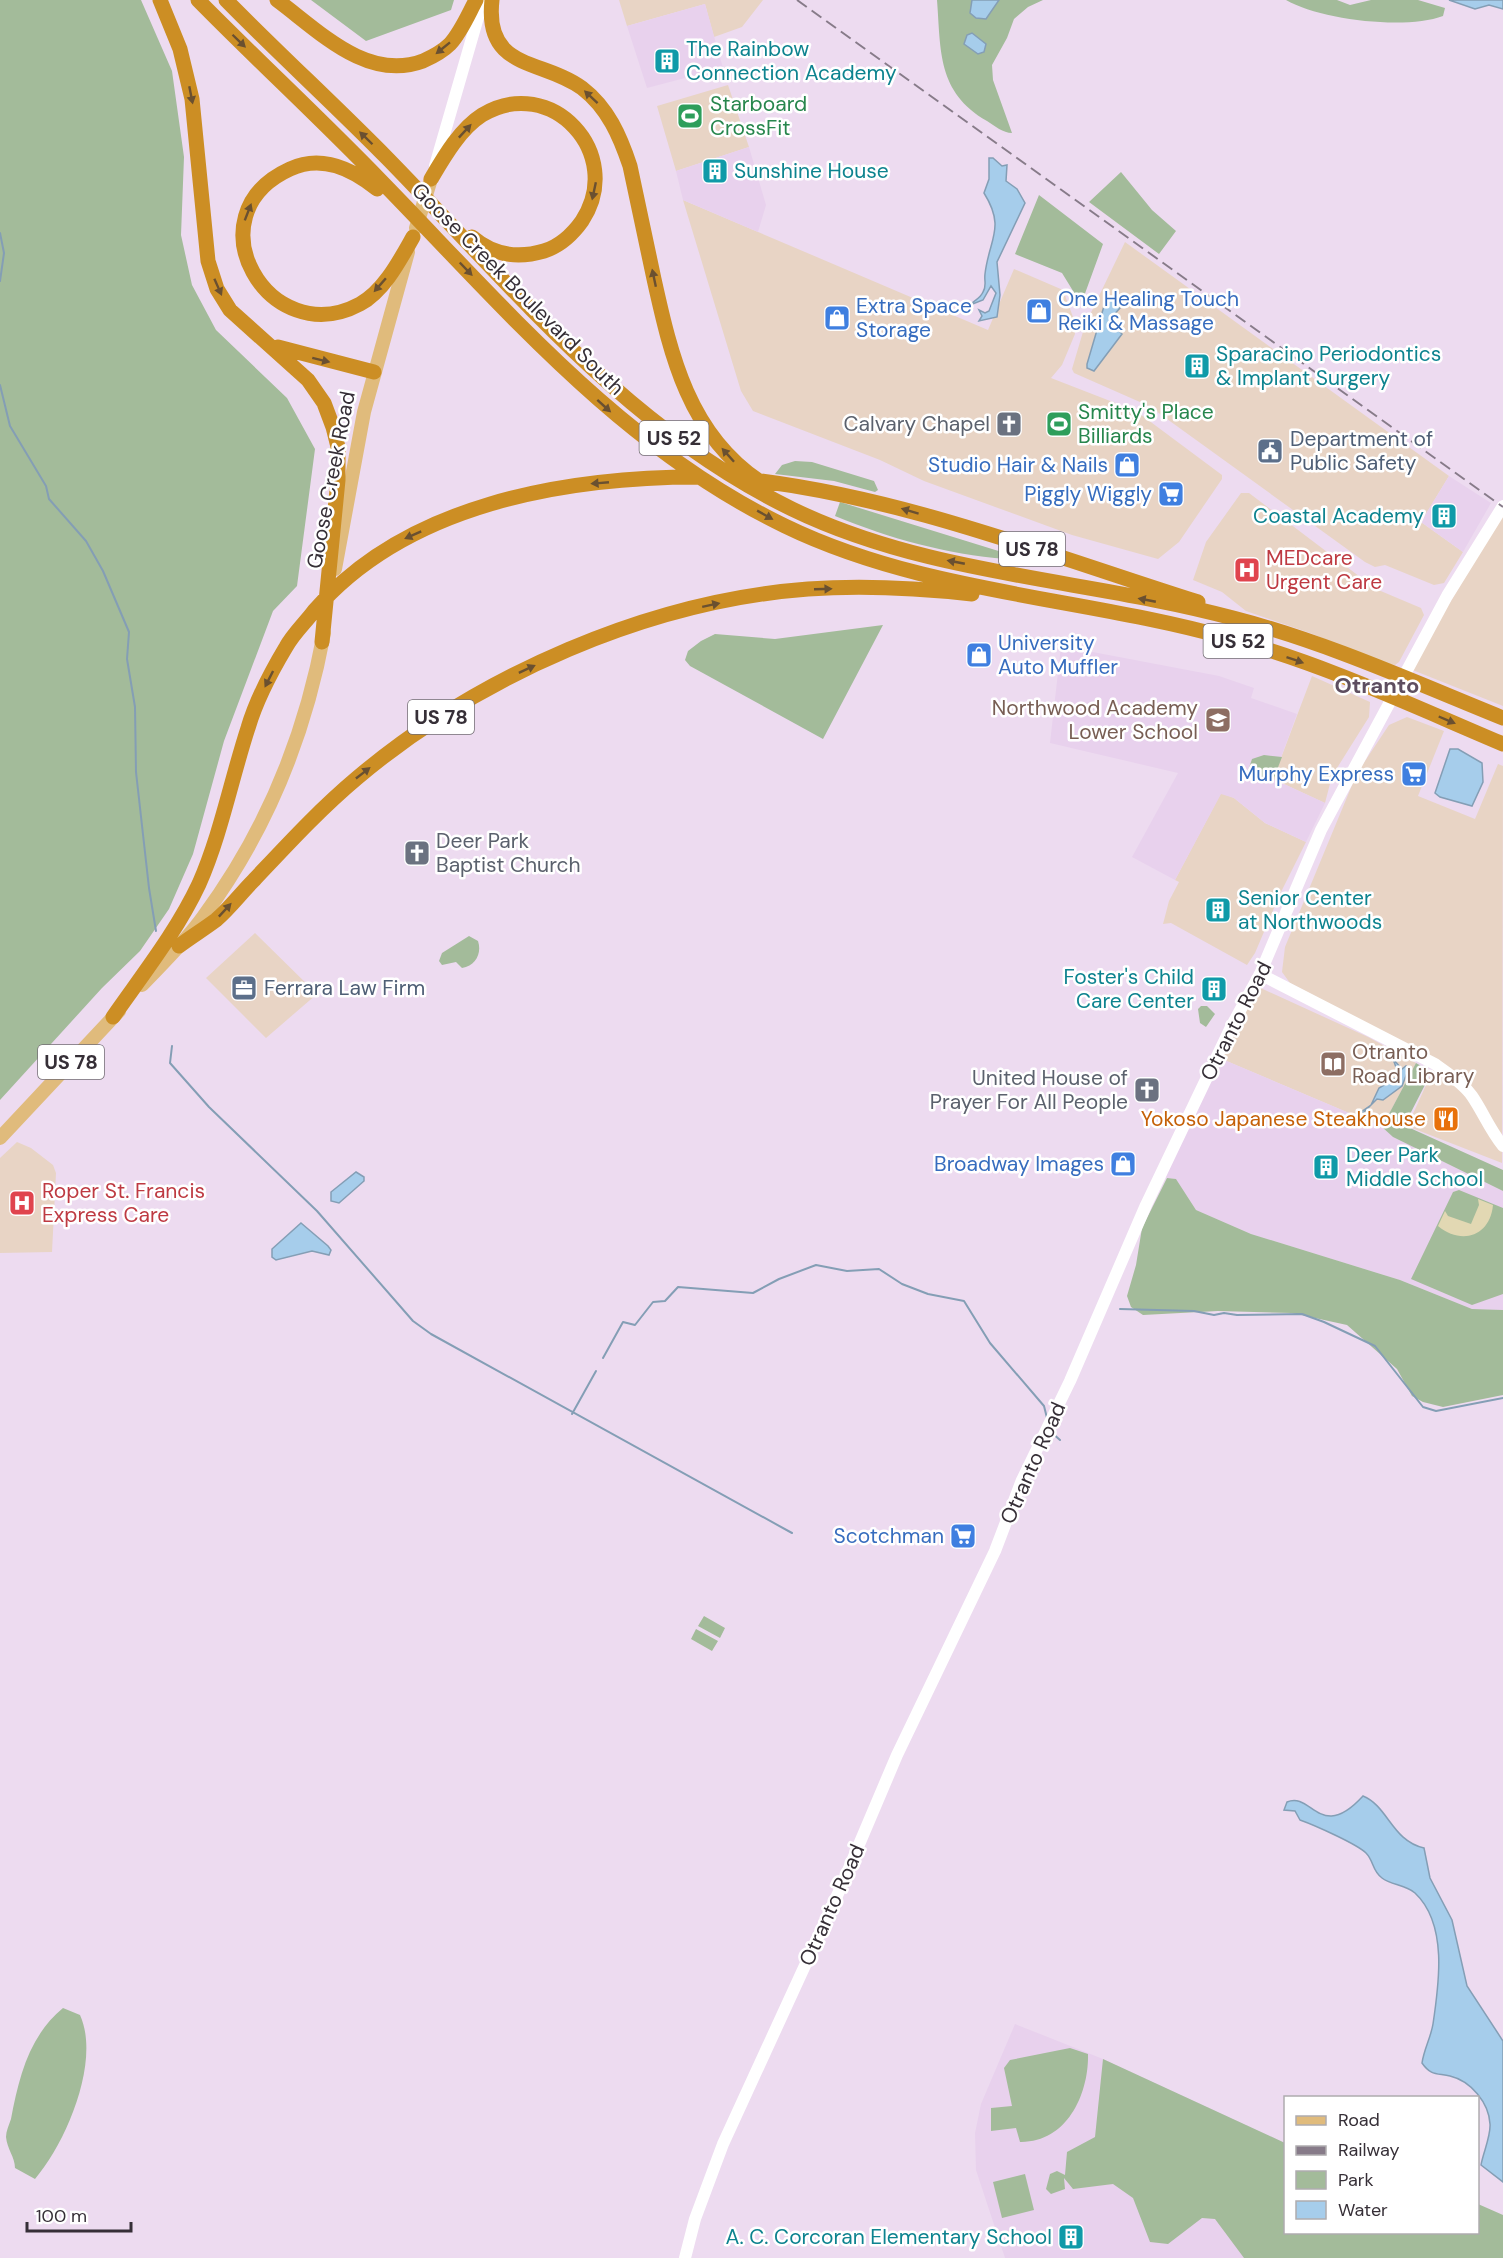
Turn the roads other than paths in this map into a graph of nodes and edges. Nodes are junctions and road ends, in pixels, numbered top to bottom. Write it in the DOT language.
graph roads {
  1 [pos="160,0"];
  2 [pos="198,0"];
  3 [pos="226,0"];
  4 [pos="277,0"];
  5 [pos="476,0"];
  6 [pos="483,0"];
  7 [pos="492,0"];
  8 [pos="387,158"];
  9 [pos="431,179"];
  10 [pos="413,237"];
  11 [pos="444,246"];
  12 [pos="270,343"];
  13 [pos="374,372"];
  14 [pos="1503,493"];
  15 [pos="1503,506"];
  16 [pos="888,545"];
  17 [pos="1076,605"];
  18 [pos="1265,627"];
  19 [pos="322,642"];
  20 [pos="1405,678"];
  21 [pos="1393,698"];
  22 [pos="1503,718"];
  23 [pos="1503,744"];
  24 [pos="179,946"];
  25 [pos="1260,974"];
  26 [pos="113,1017"];
  27 [pos="0,1138"];
  28 [pos="1503,1146"];
  29 [pos="685,2258"];
  1 -- 12 [label="highway, one-way"];
  2 -- 11 [label="highway, Goose Creek Boulevard South / US 52, one-way"];
  8 -- 3 [label="highway, US 52, one-way"];
  5 -- 4 [label="highway, one-way"];
  6 -- 9 [label="street, Goose Creek Road"];
  16 -- 7 [label="highway, one-way"];
  9 -- 8 [label="highway, one-way"];
  8 -- 16 [label="highway, US 52"];
  9 -- 10 [label="main road, Goose Creek Road"];
  10 -- 11 [label="highway, one-way"];
  10 -- 13 [label="main road, Goose Creek Road"];
  11 -- 17 [label="highway, Goose Creek Boulevard South / US 52, one-way"];
  12 -- 13 [label="highway, one-way"];
  12 -- 19 [label="highway"];
  13 -- 19 [label="main road, Goose Creek Road"];
  14 -- 15 [label="street"];
  15 -- 20 [label="street, Otranto Road"];
  18 -- 16 [label="highway, US 52, one-way"];
  17 -- 21 [label="highway, Goose Creek Boulevard South / US 52, one-way"];
  24 -- 17 [label="highway, US 78, one-way"];
  18 -- 20 [label="highway, US 52"];
  18 -- 26 [label="highway, US 78, one-way"];
  19 -- 24 [label="main road, Goose Creek Road"];
  20 -- 21 [label="street, Otranto Road"];
  20 -- 22 [label="highway, US 52"];
  21 -- 23 [label="highway, Goose Creek Boulevard South / US 52, one-way"];
  21 -- 25 [label="street, Otranto Road"];
  24 -- 26 [label="main road, US 78"];
  25 -- 28 [label="street"];
  25 -- 29 [label="street, Otranto Road"];
  26 -- 27 [label="main road, US 78"];
}
